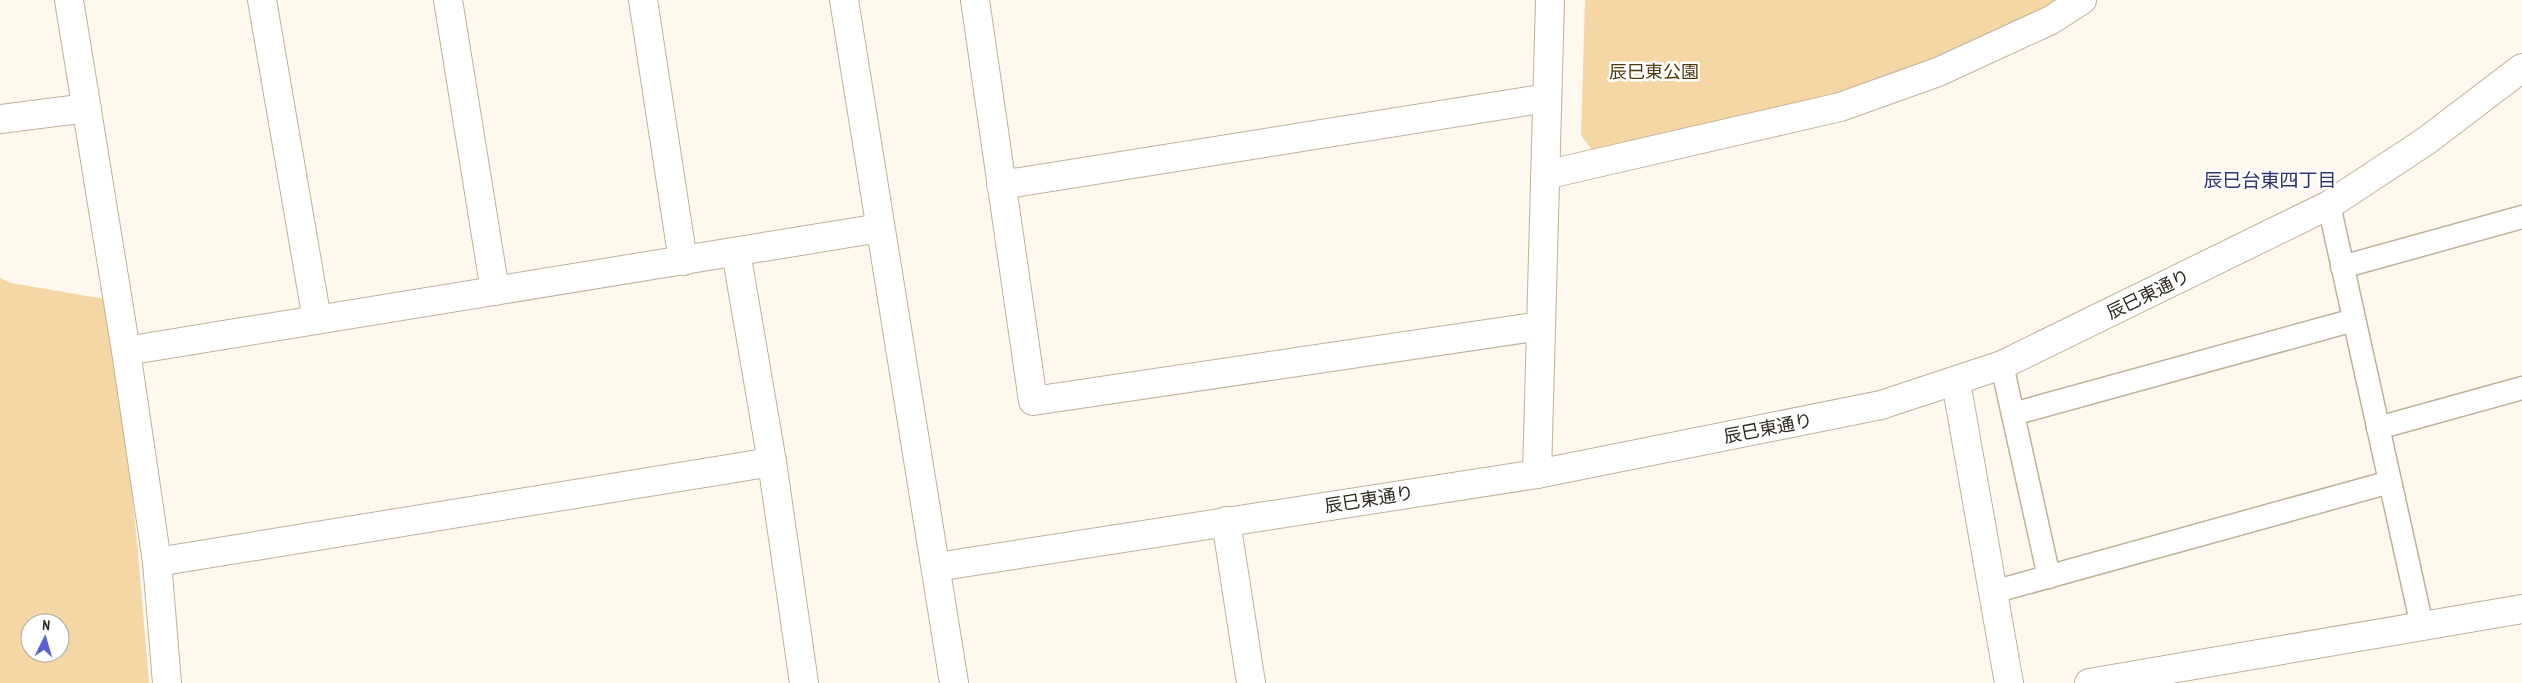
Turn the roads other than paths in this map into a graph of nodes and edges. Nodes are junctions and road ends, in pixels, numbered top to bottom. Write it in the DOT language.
graph roads {
  1 [pos="69,0"];
  2 [pos="262,0"];
  3 [pos="448,0"];
  4 [pos="643,0"];
  5 [pos="844,0"];
  6 [pos="975,0"];
  7 [pos="1550,0"];
  8 [pos="2082,0"];
  9 [pos="2522,68"];
  10 [pos="1547,98"];
  11 [pos="87,108"];
  12 [pos="0,119"];
  13 [pos="1545,175"];
  14 [pos="1001,185"];
  15 [pos="2328,205"];
  16 [pos="2522,217"];
  17 [pos="880,228"];
  18 [pos="736,252"];
  19 [pos="683,261"];
  20 [pos="2342,267"];
  21 [pos="495,291"];
  22 [pos="317,320"];
  23 [pos="2354,320"];
  24 [pos="1541,326"];
  25 [pos="126,351"];
  26 [pos="2002,365"];
  27 [pos="1956,382"];
  28 [pos="2522,388"];
  29 [pos="2012,414"];
  30 [pos="2378,428"];
  31 [pos="772,462"];
  32 [pos="1537,474"];
  33 [pos="2390,482"];
  34 [pos="1226,521"];
  35 [pos="157,562"];
  36 [pos="936,567"];
  37 [pos="2049,577"];
  38 [pos="1993,592"];
  39 [pos="2522,609"];
  40 [pos="2422,626"];
  41 [pos="167,683"];
  42 [pos="804,683"];
  43 [pos="954,683"];
  44 [pos="1251,683"];
  45 [pos="2009,683"];
  46 [pos="2089,683"];
  1 -- 11 [label="street"];
  2 -- 22 [label="street"];
  3 -- 21 [label="street"];
  4 -- 19 [label="street"];
  5 -- 17 [label="street"];
  6 -- 14 [label="street"];
  7 -- 10 [label="street"];
  8 -- 13 [label="street"];
  9 -- 15 [label="street, 辰巳東通り"];
  10 -- 13 [label="street"];
  10 -- 14 [label="street"];
  11 -- 12 [label="street"];
  11 -- 25 [label="street"];
  13 -- 24 [label="street"];
  14 -- 24 [label="street"];
  15 -- 20 [label="lane"];
  15 -- 26 [label="street, 辰巳東通り"];
  16 -- 20 [label="lane"];
  17 -- 18 [label="street"];
  17 -- 36 [label="street"];
  18 -- 19 [label="street"];
  18 -- 31 [label="street"];
  19 -- 21 [label="street"];
  20 -- 23 [label="lane"];
  21 -- 22 [label="street"];
  22 -- 25 [label="street"];
  23 -- 29 [label="lane"];
  23 -- 30 [label="lane"];
  24 -- 32 [label="street"];
  25 -- 35 [label="street"];
  26 -- 27 [label="street, 辰巳東通り"];
  26 -- 29 [label="lane"];
  27 -- 32 [label="street, 辰巳東通り"];
  27 -- 38 [label="street"];
  28 -- 30 [label="lane"];
  29 -- 37 [label="lane"];
  30 -- 33 [label="lane"];
  31 -- 35 [label="street"];
  31 -- 42 [label="street"];
  32 -- 34 [label="street, 辰巳東通り"];
  33 -- 37 [label="lane"];
  33 -- 40 [label="lane"];
  34 -- 36 [label="street, 辰巳東通り"];
  34 -- 44 [label="street"];
  35 -- 41 [label="street"];
  36 -- 43 [label="street"];
  37 -- 38 [label="lane"];
  38 -- 45 [label="street"];
  39 -- 40 [label="street"];
  40 -- 46 [label="street"];
}
